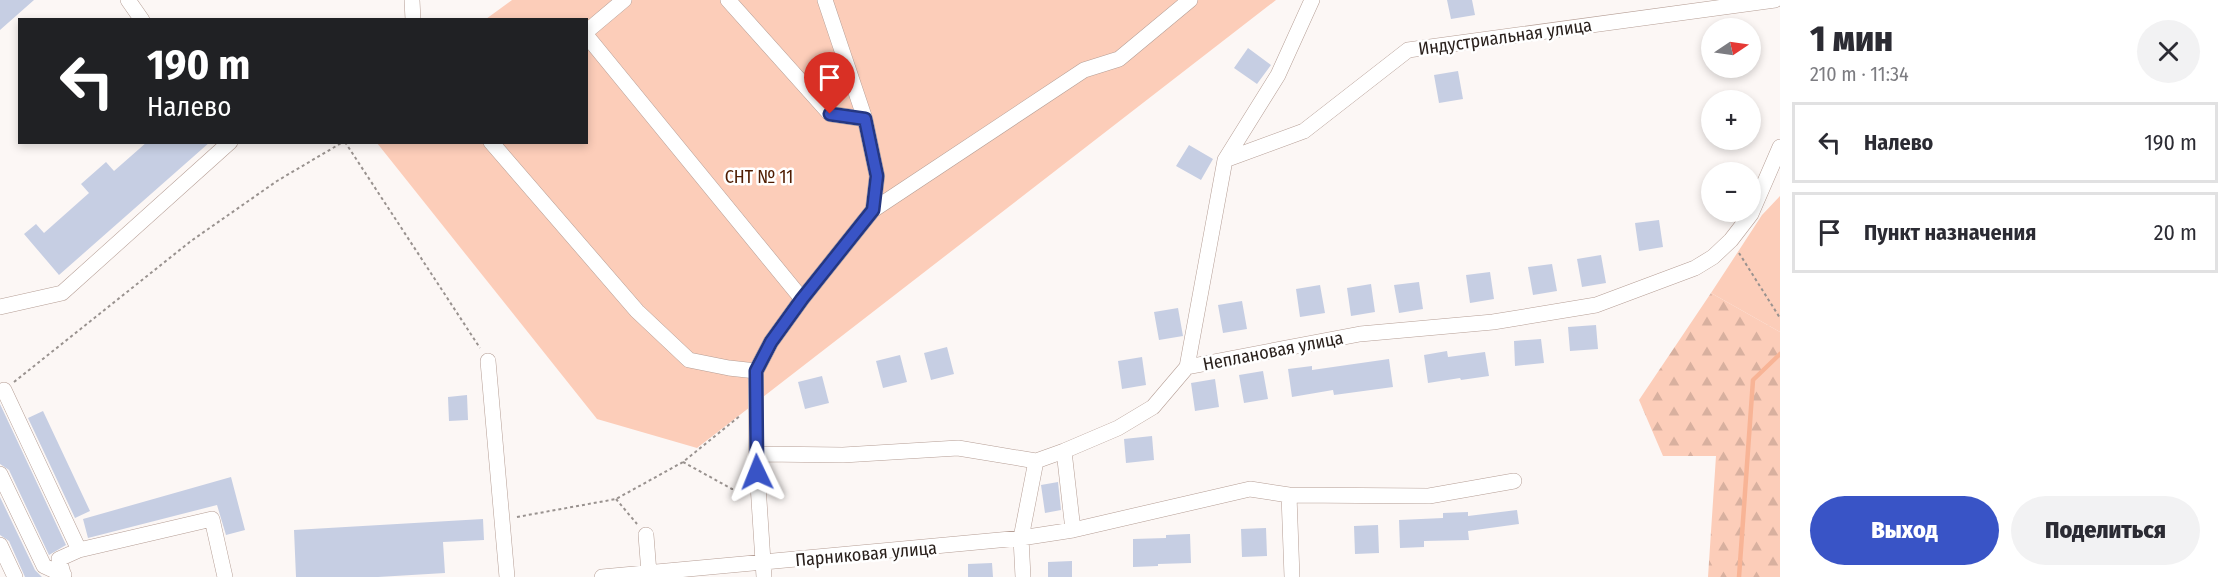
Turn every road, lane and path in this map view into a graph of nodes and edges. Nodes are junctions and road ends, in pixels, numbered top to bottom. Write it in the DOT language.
graph roads {
  1 [pos="128,0"];
  2 [pos="412,0"];
  3 [pos="624,0"];
  4 [pos="728,0"];
  5 [pos="825,0"];
  6 [pos="1190,0"];
  7 [pos="1312,0"];
  8 [pos="1775,0"];
  9 [pos="141,18"];
  10 [pos="413,18"];
  11 [pos="588,31"];
  12 [pos="588,35"];
  13 [pos="865,119"];
  14 [pos="228,144"];
  15 [pos="341,144"];
  16 [pos="345,144"];
  17 [pos="493,144"];
  18 [pos="1780,147"];
  19 [pos="1225,160"];
  20 [pos="873,210"];
  21 [pos="1731,240"];
  22 [pos="802,299"];
  23 [pos="0,307"];
  24 [pos="1780,318"];
  25 [pos="488,361"];
  26 [pos="1187,367"];
  27 [pos="756,371"];
  28 [pos="4,390"];
  29 [pos="756,410"];
  30 [pos="1064,451"];
  31 [pos="756,454"];
  32 [pos="1036,461"];
  33 [pos="683,462"];
  34 [pos="0,474"];
  35 [pos="1514,481"];
  36 [pos="758,489"];
  37 [pos="1289,495"];
  38 [pos="616,499"];
  39 [pos="502,520"];
  40 [pos="1073,530"];
  41 [pos="646,535"];
  42 [pos="1021,538"];
  43 [pos="0,545"];
  44 [pos="79,550"];
  45 [pos="764,570"];
  46 [pos="649,573"];
  47 [pos="64,576"];
  48 [pos="15,577"];
  49 [pos="225,577"];
  50 [pos="507,577"];
  51 [pos="602,577"];
  52 [pos="1023,577"];
  53 [pos="1292,577"];
  1 -- 9 [label="street"];
  2 -- 10 [label="street"];
  3 -- 11 [label="street"];
  4 -- 13 [label="street"];
  5 -- 13 [label="street"];
  6 -- 20 [label="street"];
  7 -- 19 [label="street"];
  8 -- 19 [label="street, Индустриальная улица"];
  12 -- 22 [label="street"];
  13 -- 20 [label="street"];
  14 -- 23 [label="street"];
  15 -- 28 [label="path"];
  16 -- 25 [label="path"];
  17 -- 27 [label="street"];
  18 -- 21 [label="street, Неплановая улица"];
  19 -- 26 [label="street"];
  20 -- 22 [label="street"];
  21 -- 24 [label="path"];
  21 -- 26 [label="street, Неплановая улица"];
  22 -- 27 [label="street"];
  25 -- 39 [label="street"];
  26 -- 30 [label="street, Неплановая улица"];
  27 -- 29 [label="street"];
  28 -- 44 [label="street"];
  29 -- 31 [label="street"];
  29 -- 33 [label="path"];
  30 -- 32 [label="street, Неплановая улица"];
  30 -- 40 [label="street"];
  31 -- 32 [label="street, Неплановая улица"];
  31 -- 36 [label="street"];
  32 -- 42 [label="street"];
  33 -- 36 [label="path"];
  33 -- 38 [label="path"];
  34 -- 47 [label="street"];
  35 -- 37 [label="street, Парниковая улица"];
  36 -- 45 [label="street"];
  37 -- 40 [label="street, Парниковая улица"];
  37 -- 53 [label="street"];
  38 -- 39 [label="path"];
  38 -- 41 [label="path"];
  39 -- 50 [label="street"];
  40 -- 42 [label="street, Парниковая улица"];
  41 -- 46 [label="street"];
  42 -- 45 [label="street, Парниковая улица"];
  42 -- 52 [label="street"];
  43 -- 48 [label="street"];
  44 -- 47 [label="street"];
  44 -- 49 [label="street"];
  45 -- 46 [label="street, Парниковая улица"];
  46 -- 51 [label="street, Парниковая улица"];
}
